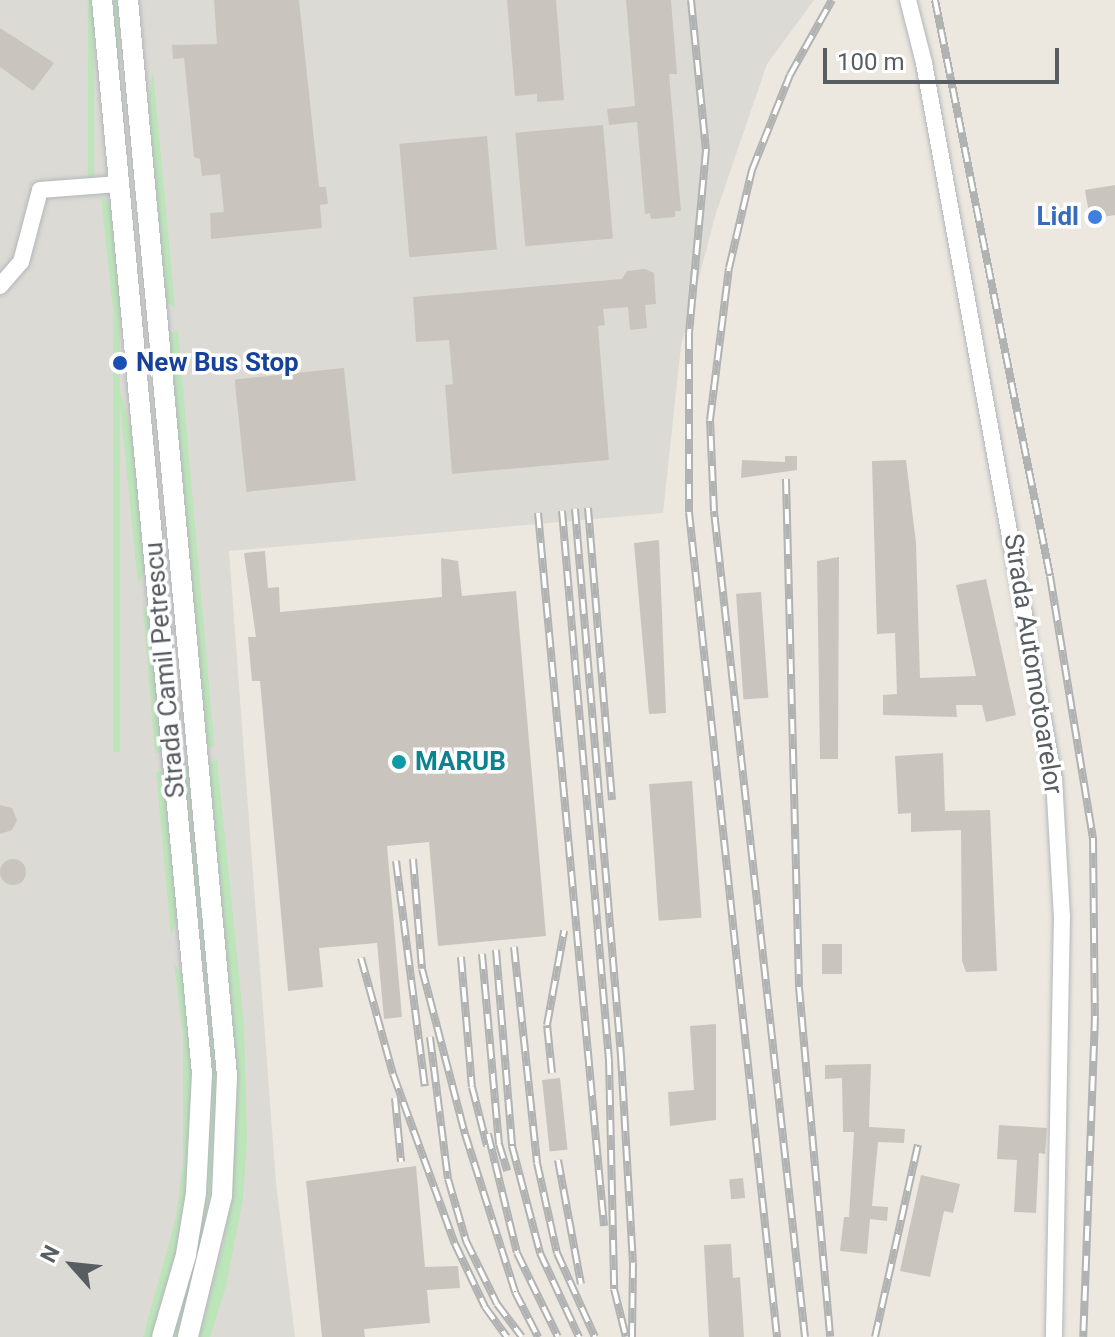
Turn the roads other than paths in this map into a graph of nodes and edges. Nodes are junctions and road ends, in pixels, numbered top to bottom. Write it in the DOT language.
graph roads {
  1 [pos="102,0"];
  2 [pos="128,0"];
  3 [pos="908,0"];
  4 [pos="119,184"];
  5 [pos="0,286"];
  6 [pos="162,1337"];
  7 [pos="188,1337"];
  8 [pos="1054,1337"];
  1 -- 4 [label="street, Strada Camil Petrescu"];
  2 -- 7 [label="street, Strada Camil Petrescu"];
  3 -- 8 [label="street, Strada Automotoarelor"];
  4 -- 5 [label="street"];
  4 -- 6 [label="street, Strada Camil Petrescu"];
}
